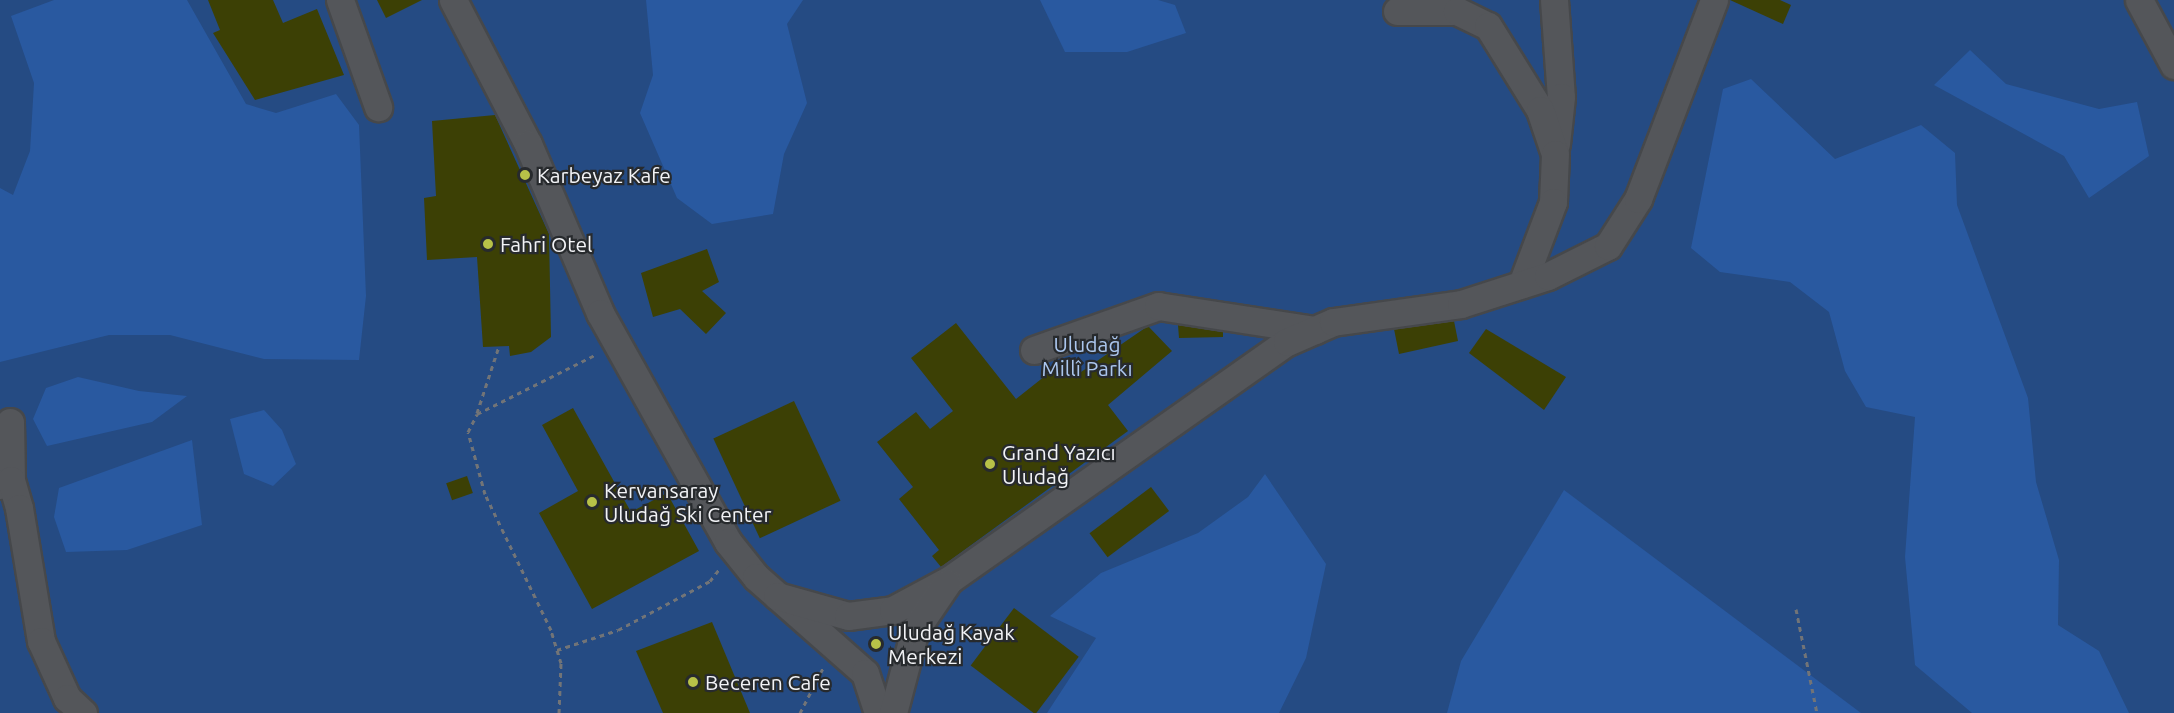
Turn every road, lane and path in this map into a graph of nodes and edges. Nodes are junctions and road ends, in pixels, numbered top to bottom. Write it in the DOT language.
graph roads {
  1 [pos="340,0"];
  2 [pos="453,0"];
  3 [pos="1554,0"];
  4 [pos="1714,0"];
  5 [pos="2139,0"];
  6 [pos="1397,10"];
  7 [pos="2174,65"];
  8 [pos="378,107"];
  9 [pos="1555,154"];
  10 [pos="1522,284"];
  11 [pos="1315,330"];
  12 [pos="617,342"];
  13 [pos="499,346"];
  14 [pos="1034,350"];
  15 [pos="477,414"];
  16 [pos="10,422"];
  17 [pos="5,483"];
  18 [pos="734,550"];
  19 [pos="949,579"];
  20 [pos="777,596"];
  21 [pos="1796,609"];
  22 [pos="835,643"];
  23 [pos="557,650"];
  24 [pos="83,713"];
  25 [pos="559,713"];
  26 [pos="800,713"];
  27 [pos="878,713"];
  28 [pos="893,713"];
  29 [pos="1817,713"];
  1 -- 8 [label="street"];
  2 -- 12 [label="street"];
  3 -- 9 [label="street"];
  4 -- 10 [label="street"];
  5 -- 7 [label="street"];
  6 -- 9 [label="street"];
  9 -- 10 [label="street"];
  10 -- 11 [label="street"];
  11 -- 14 [label="street"];
  11 -- 19 [label="street"];
  12 -- 15 [label="path"];
  12 -- 18 [label="street"];
  13 -- 15 [label="path"];
  15 -- 23 [label="path"];
  16 -- 17 [label="street"];
  17 -- 24 [label="street"];
  18 -- 20 [label="street"];
  18 -- 23 [label="path"];
  19 -- 20 [label="street"];
  19 -- 28 [label="street"];
  20 -- 22 [label="street"];
  21 -- 29 [label="path"];
  22 -- 26 [label="path"];
  22 -- 27 [label="street"];
  23 -- 25 [label="path"];
}
